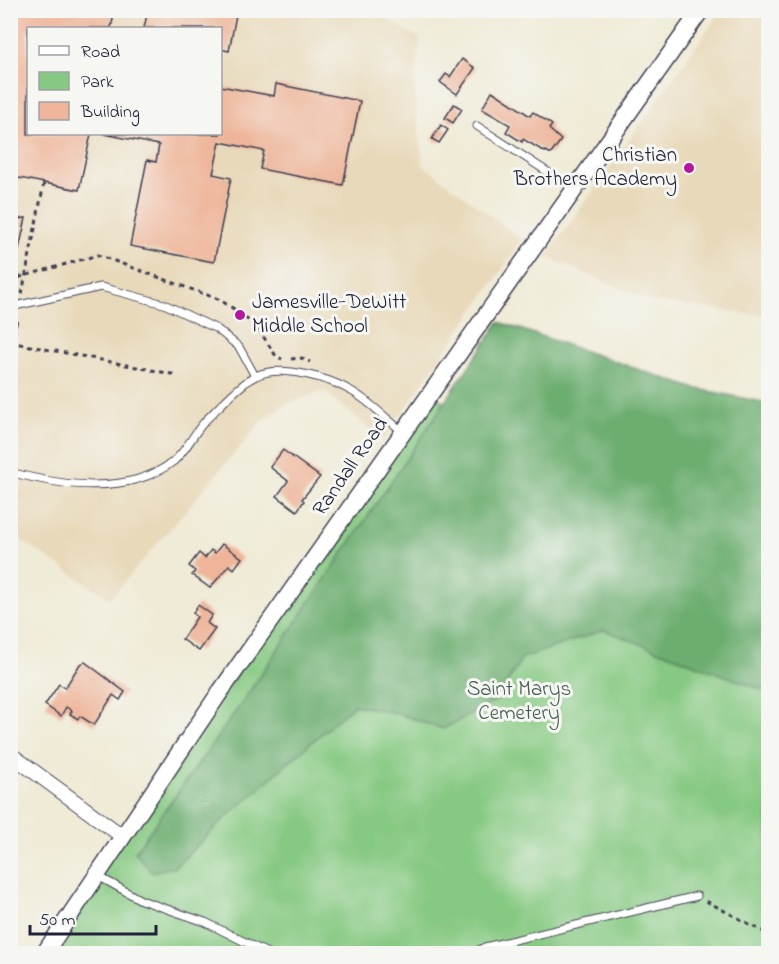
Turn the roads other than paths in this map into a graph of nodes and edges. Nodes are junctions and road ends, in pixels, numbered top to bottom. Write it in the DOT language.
graph roads {
  1 [pos="700,10"];
  2 [pos="477,126"];
  3 [pos="574,189"];
  4 [pos="15,307"];
  5 [pos="255,376"];
  6 [pos="403,432"];
  7 [pos="10,472"];
  8 [pos="10,754"];
  9 [pos="122,836"];
  10 [pos="96,875"];
  11 [pos="697,896"];
  12 [pos="44,954"];
  13 [pos="269,954"];
  14 [pos="471,954"];
  1 -- 3 [label="street, Randall Road"];
  2 -- 3 [label="lane"];
  3 -- 6 [label="street, Randall Road"];
  4 -- 5 [label="lane"];
  5 -- 6 [label="lane"];
  5 -- 7 [label="lane"];
  6 -- 9 [label="street, Randall Road"];
  8 -- 9 [label="street"];
  9 -- 10 [label="street, Randall Road"];
  10 -- 12 [label="street, Randall Road"];
  10 -- 13 [label="lane"];
  11 -- 14 [label="lane"];
}
